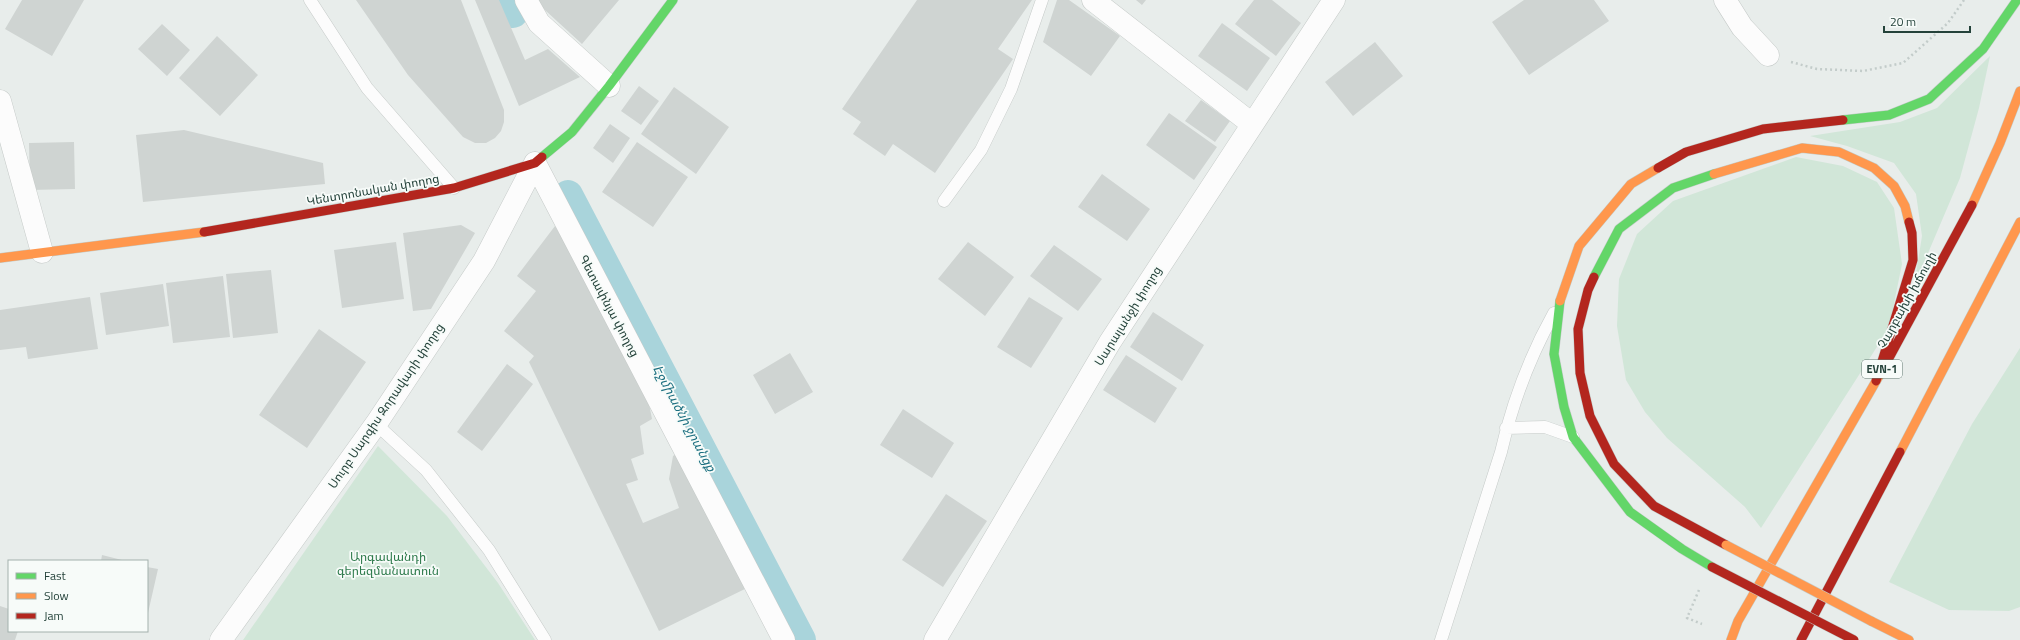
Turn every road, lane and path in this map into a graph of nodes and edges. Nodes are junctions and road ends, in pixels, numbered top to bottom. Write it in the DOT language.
graph roads {
  1 [pos="310,0"];
  2 [pos="526,0"];
  3 [pos="673,0"];
  4 [pos="1042,0"];
  5 [pos="1093,0"];
  6 [pos="1334,0"];
  7 [pos="1725,0"];
  8 [pos="1964,0"];
  9 [pos="2017,0"];
  10 [pos="1768,55"];
  11 [pos="610,86"];
  12 [pos="2020,91"];
  13 [pos="0,101"];
  14 [pos="1252,124"];
  15 [pos="535,163"];
  16 [pos="454,188"];
  17 [pos="944,201"];
  18 [pos="2020,222"];
  19 [pos="42,252"];
  20 [pos="0,258"];
  21 [pos="1560,302"];
  22 [pos="1876,381"];
  23 [pos="376,424"];
  24 [pos="1506,428"];
  25 [pos="1573,437"];
  26 [pos="1701,587"];
  27 [pos="1702,624"];
  28 [pos="221,640"];
  29 [pos="545,640"];
  30 [pos="784,640"];
  31 [pos="935,640"];
  32 [pos="1441,640"];
  33 [pos="1731,640"];
  34 [pos="1801,640"];
  35 [pos="1854,640"];
  36 [pos="1909,640"];
  1 -- 16 [label="lane"];
  2 -- 11 [label="street"];
  3 -- 11 [label="main road, Կենտրոնական փողոց"];
  4 -- 17 [label="lane"];
  5 -- 14 [label="street"];
  6 -- 14 [label="street, Սարալանջի փողոց"];
  7 -- 10 [label="street"];
  8 -- 10 [label="path"];
  9 -- 21 [label="main road"];
  11 -- 15 [label="main road, Կենտրոնական փողոց"];
  12 -- 22 [label="main road, Չարբախի խճուղի / EVN-1"];
  13 -- 19 [label="street"];
  14 -- 31 [label="street, Սարալանջի փողոց"];
  15 -- 16 [label="main road, Կենտրոնական փողոց"];
  15 -- 23 [label="street, Սուրբ Սարգիս Զորավարի փողոց"];
  15 -- 30 [label="street, Գետափնյա փողոց"];
  16 -- 19 [label="main road, Կենտրոնական փողոց"];
  18 -- 34 [label="main road"];
  19 -- 20 [label="main road, Կենտրոնական փողոց"];
  21 -- 24 [label="lane"];
  21 -- 25 [label="main road"];
  22 -- 33 [label="main road, Չարբախի խճուղի / EVN-1"];
  22 -- 36 [label="main road, bridge"];
  23 -- 28 [label="street, Սուրբ Սարգիս Զորավարի փողոց"];
  23 -- 29 [label="lane"];
  24 -- 25 [label="lane"];
  24 -- 32 [label="lane"];
  25 -- 35 [label="main road, bridge"];
  26 -- 27 [label="path"];
}
